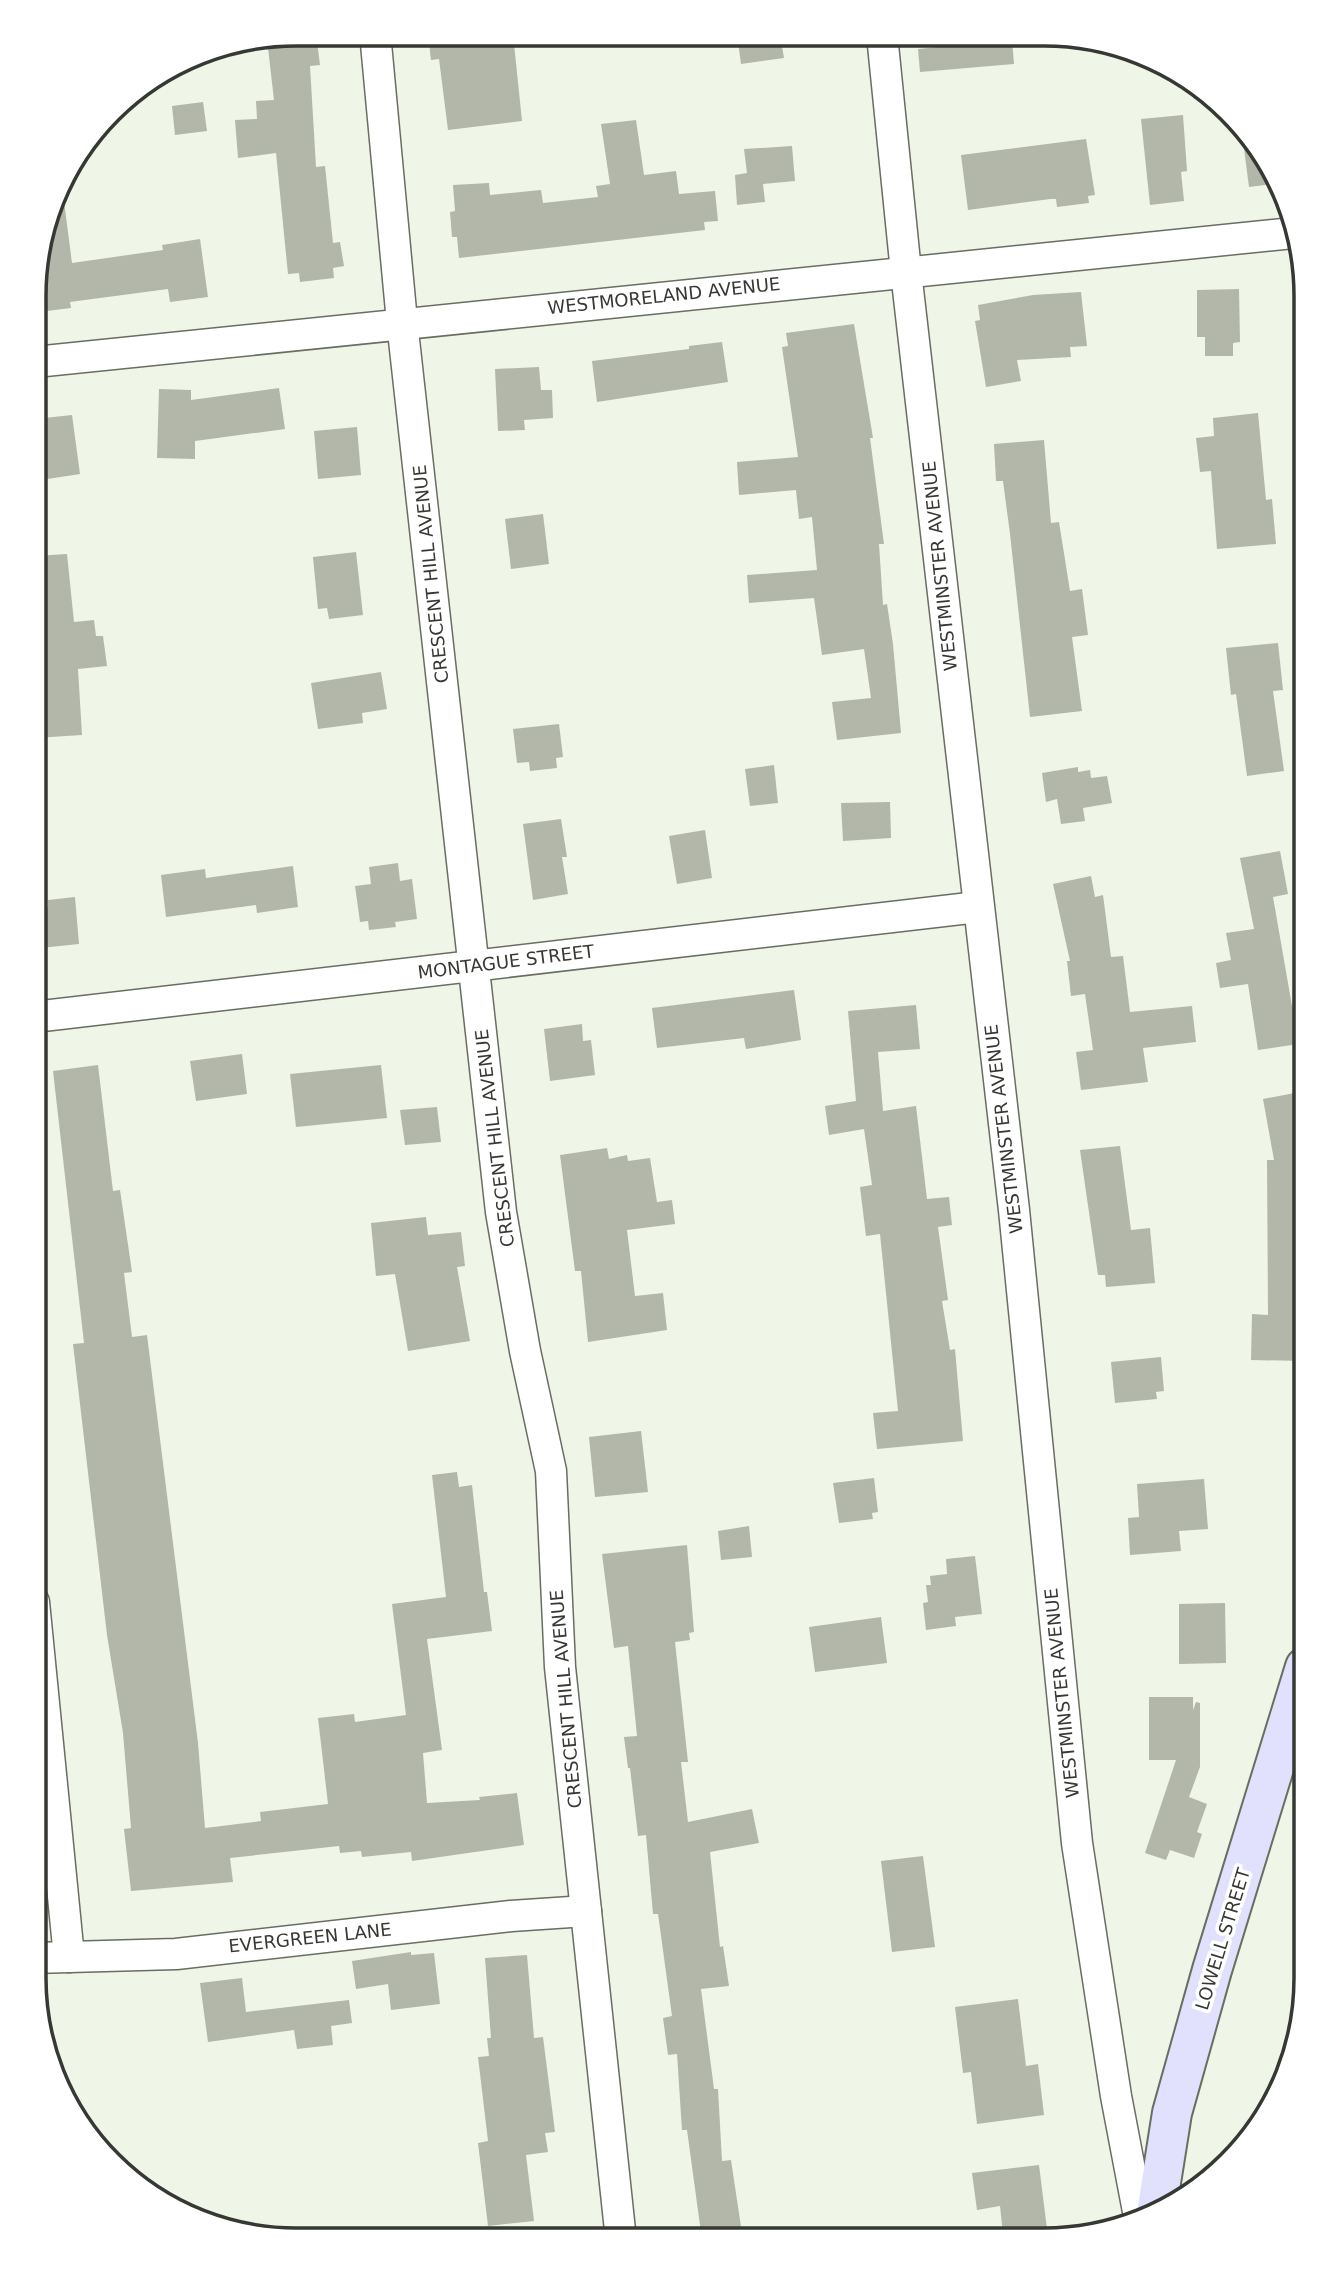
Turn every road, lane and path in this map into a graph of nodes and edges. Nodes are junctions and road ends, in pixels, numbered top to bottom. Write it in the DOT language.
graph roads {
  1 [pos="376,46"];
  2 [pos="884,46"];
  3 [pos="1286,234"];
  4 [pos="906,272"];
  5 [pos="402,323"];
  6 [pos="46,361"];
  7 [pos="978,906"];
  8 [pos="475,965"];
  9 [pos="46,1016"];
  10 [pos="1294,1703"];
  11 [pos="46,1723"];
  12 [pos="586,1911"];
  13 [pos="69,1956"];
  14 [pos="46,1957"];
  15 [pos="1158,2201"];
  16 [pos="1138,2210"];
  17 [pos="620,2228"];
  1 -- 5 [label="street, CRESCENT HILL AVENUE"];
  2 -- 4 [label="street, WESTMINSTER AVENUE"];
  3 -- 4 [label="street, WESTMORELAND AVENUE"];
  4 -- 5 [label="street, WESTMORELAND AVENUE"];
  4 -- 7 [label="street, WESTMINSTER AVENUE"];
  5 -- 6 [label="street, WESTMORELAND AVENUE"];
  5 -- 8 [label="street, CRESCENT HILL AVENUE"];
  7 -- 8 [label="street, MONTAGUE STREET"];
  7 -- 16 [label="street, WESTMINSTER AVENUE"];
  8 -- 9 [label="street, MONTAGUE STREET"];
  8 -- 12 [label="street, CRESCENT HILL AVENUE"];
  10 -- 15 [label="main road, LOWELL STREET"];
  11 -- 13 [label="street"];
  12 -- 13 [label="street, EVERGREEN LANE"];
  12 -- 17 [label="street, CRESCENT HILL AVENUE"];
  13 -- 14 [label="street, EVERGREEN LANE"];
}
